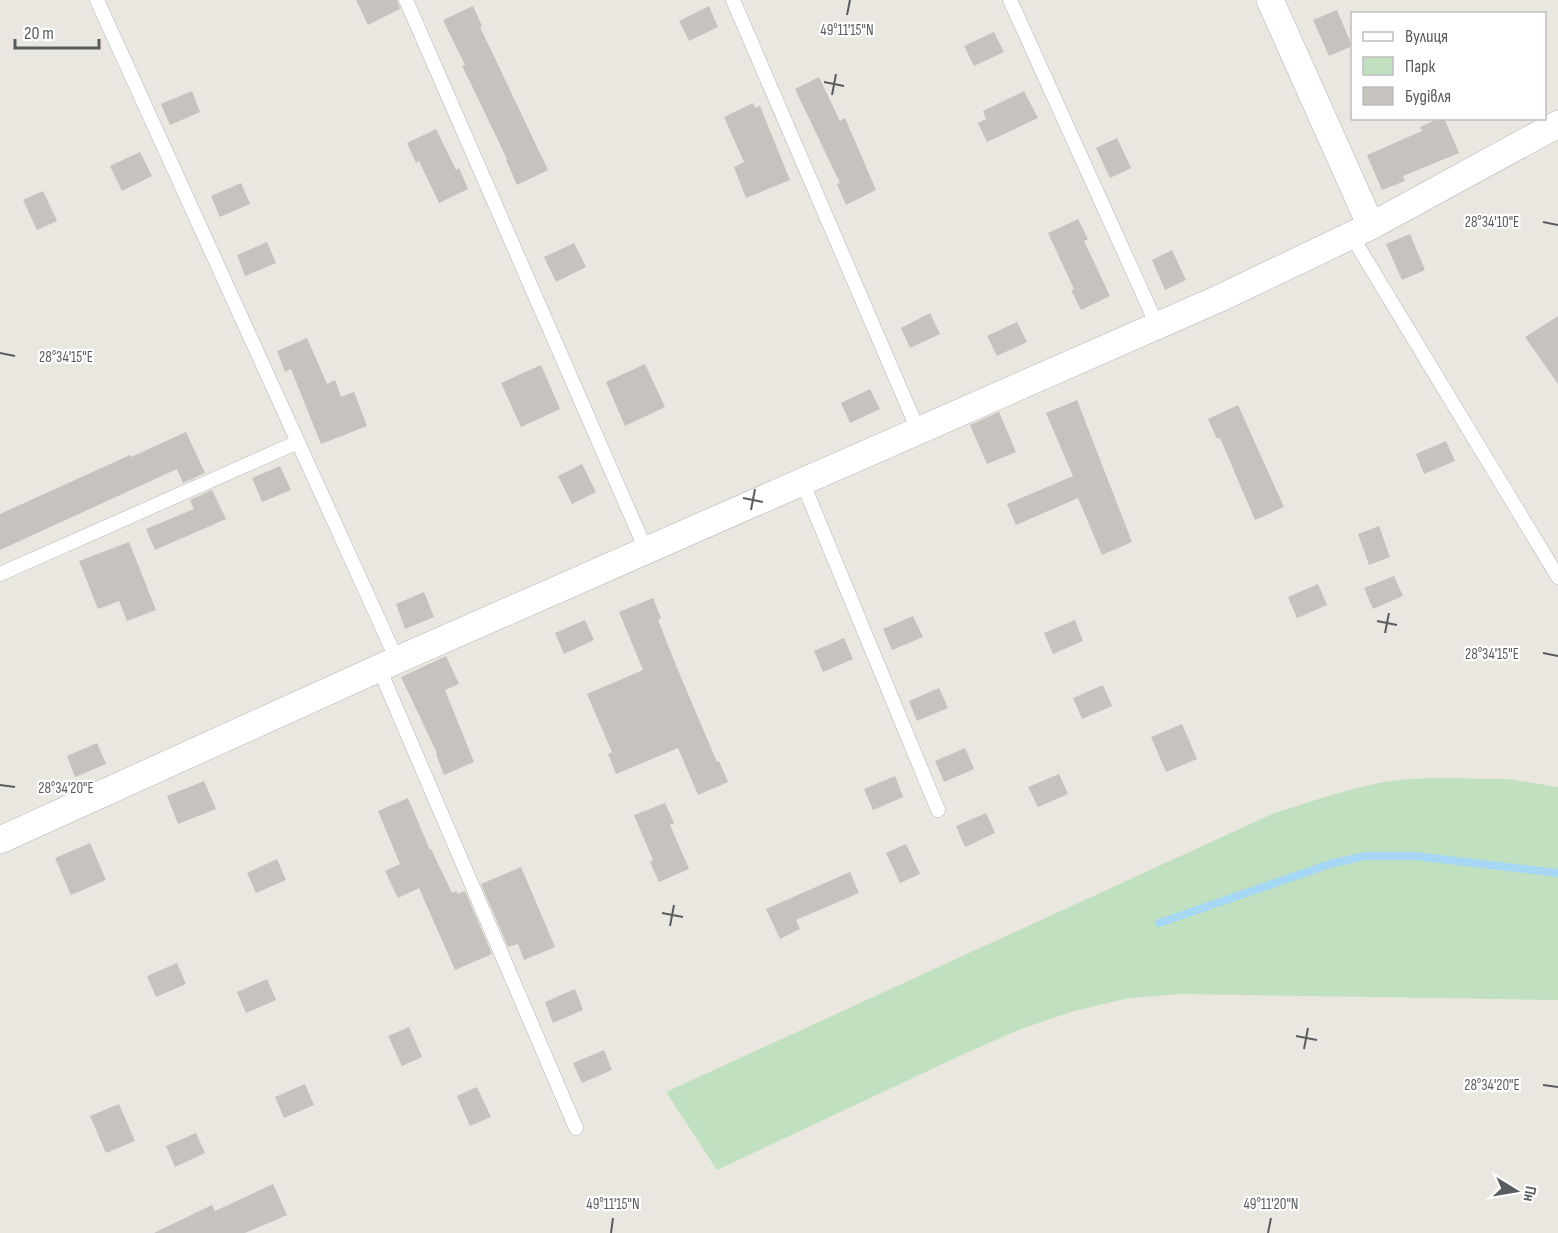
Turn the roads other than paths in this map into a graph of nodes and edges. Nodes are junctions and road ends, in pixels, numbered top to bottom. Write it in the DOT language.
graph roads {
  1 [pos="97,0"];
  2 [pos="406,0"];
  3 [pos="733,0"];
  4 [pos="1010,0"];
  5 [pos="1270,0"];
  6 [pos="1558,124"];
  7 [pos="1361,230"];
  8 [pos="1157,326"];
  9 [pos="918,430"];
  10 [pos="298,442"];
  11 [pos="802,482"];
  12 [pos="646,550"];
  13 [pos="0,574"];
  14 [pos="1558,577"];
  15 [pos="388,664"];
  16 [pos="938,810"];
  17 [pos="0,840"];
  18 [pos="576,1128"];
  1 -- 10 [label="lane"];
  2 -- 12 [label="lane"];
  3 -- 9 [label="lane"];
  4 -- 8 [label="lane"];
  5 -- 7 [label="street"];
  6 -- 7 [label="street"];
  7 -- 8 [label="street"];
  7 -- 14 [label="lane"];
  8 -- 9 [label="street"];
  9 -- 11 [label="street"];
  10 -- 13 [label="lane"];
  10 -- 15 [label="lane"];
  11 -- 12 [label="street"];
  11 -- 16 [label="lane"];
  12 -- 15 [label="street"];
  15 -- 17 [label="street"];
  15 -- 18 [label="lane"];
}
